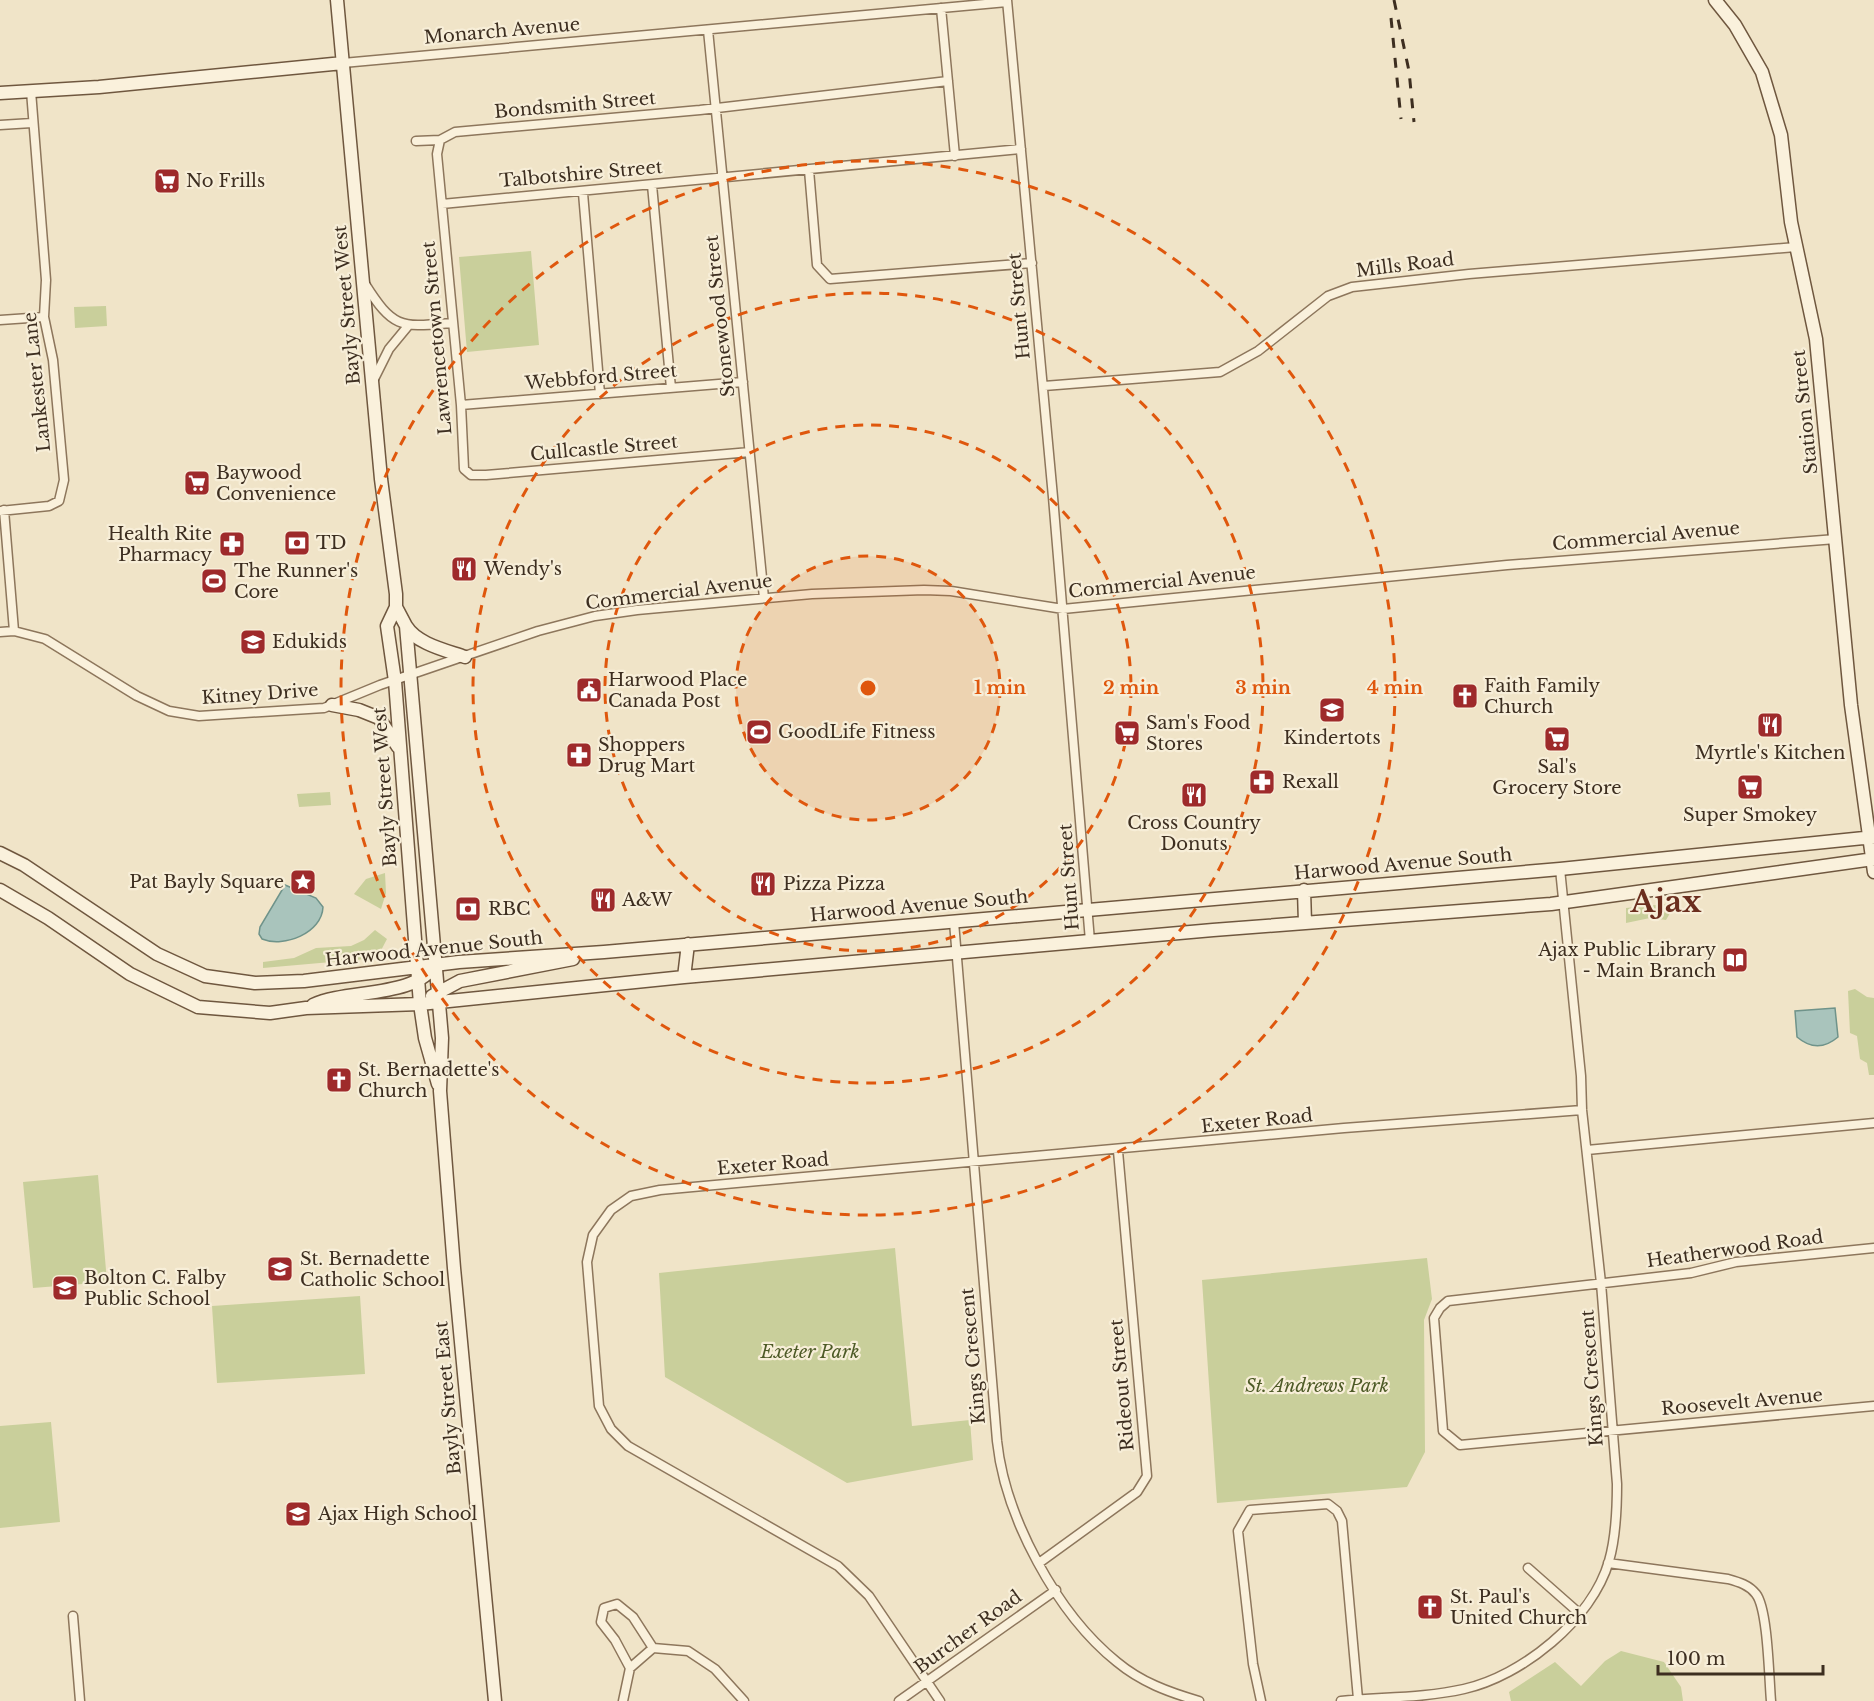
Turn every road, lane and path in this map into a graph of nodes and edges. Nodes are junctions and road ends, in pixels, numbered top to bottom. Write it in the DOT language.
graph roads {
  1 [pos="337,0"];
  2 [pos="1715,0"];
  3 [pos="1007,1"];
  4 [pos="941,8"];
  5 [pos="708,30"];
  6 [pos="342,63"];
  7 [pos="948,81"];
  8 [pos="30,90"];
  9 [pos="0,93"];
  10 [pos="716,108"];
  11 [pos="32,123"];
  12 [pos="0,125"];
  13 [pos="440,140"];
  14 [pos="416,141"];
  15 [pos="1021,149"];
  16 [pos="955,156"];
  17 [pos="809,170"];
  18 [pos="722,178"];
  19 [pos="652,184"];
  20 [pos="582,193"];
  21 [pos="442,204"];
  22 [pos="1797,247"];
  23 [pos="1032,263"];
  24 [pos="363,281"];
  25 [pos="44,317"];
  26 [pos="0,320"];
  27 [pos="453,323"];
  28 [pos="408,326"];
  29 [pos="743,382"];
  30 [pos="372,383"];
  31 [pos="1044,386"];
  32 [pos="670,387"];
  33 [pos="600,394"];
  34 [pos="461,405"];
  35 [pos="750,452"];
  36 [pos="464,469"];
  37 [pos="2,510"];
  38 [pos="1836,539"];
  39 [pos="4,551"];
  40 [pos="764,598"];
  41 [pos="396,607"];
  42 [pos="1063,609"];
  43 [pos="406,626"];
  44 [pos="14,631"];
  45 [pos="0,632"];
  46 [pos="465,657"];
  47 [pos="410,675"];
  48 [pos="395,681"];
  49 [pos="332,705"];
  50 [pos="399,748"];
  51 [pos="1871,837"];
  52 [pos="0,853"];
  53 [pos="1873,864"];
  54 [pos="1560,869"];
  55 [pos="0,890"];
  56 [pos="1304,890"];
  57 [pos="1564,902"];
  58 [pos="1089,910"];
  59 [pos="954,922"];
  60 [pos="1305,923"];
  61 [pos="1090,941"];
  62 [pos="688,944"];
  63 [pos="604,952"];
  64 [pos="956,953"];
  65 [pos="435,964"];
  66 [pos="417,967"];
  67 [pos="684,977"];
  68 [pos="418,981"];
  69 [pos="438,997"];
  70 [pos="420,1004"];
  71 [pos="306,1008"];
  72 [pos="440,1091"];
  73 [pos="1582,1110"];
  74 [pos="1874,1123"];
  75 [pos="1118,1150"];
  76 [pos="1587,1150"];
  77 [pos="974,1162"];
  78 [pos="1874,1248"];
  79 [pos="1601,1283"];
  80 [pos="1874,1406"];
  81 [pos="1613,1431"];
  82 [pos="1039,1563"];
  83 [pos="1608,1563"];
  84 [pos="1528,1568"];
  85 [pos="1056,1590"];
  86 [pos="1579,1613"];
  87 [pos="73,1616"];
  88 [pos="653,1648"];
  89 [pos="630,1668"];
  90 [pos="927,1682"];
  91 [pos="1423,1697"];
  92 [pos="1358,1699"];
  93 [pos="80,1701"];
  94 [pos="495,1701"];
  95 [pos="623,1701"];
  96 [pos="744,1701"];
  97 [pos="899,1701"];
  98 [pos="940,1701"];
  99 [pos="1199,1701"];
  100 [pos="1261,1701"];
  101 [pos="1341,1701"];
  102 [pos="1771,1701"];
  1 -- 6 [label="main road, Bayly Street West"];
  2 -- 22 [label="main road, Station Street"];
  3 -- 4 [label="street, Monarch Avenue"];
  3 -- 15 [label="street, Hunt Street"];
  4 -- 5 [label="street, Monarch Avenue"];
  4 -- 7 [label="street"];
  5 -- 6 [label="street, Monarch Avenue"];
  5 -- 10 [label="street, Stonewood Street"];
  6 -- 8 [label="main road, Monarch Avenue"];
  6 -- 24 [label="main road, Bayly Street West"];
  7 -- 10 [label="street, Bondsmith Street"];
  7 -- 16 [label="street"];
  8 -- 9 [label="main road, Monarch Avenue"];
  8 -- 11 [label="street, Lankester Lane"];
  10 -- 13 [label="street, Bondsmith Street"];
  10 -- 18 [label="street, Stonewood Street"];
  11 -- 12 [label="street"];
  11 -- 25 [label="street, Lankester Lane"];
  13 -- 14 [label="street, Bondsmith Street"];
  13 -- 21 [label="street"];
  15 -- 16 [label="street, Talbotshire Street"];
  15 -- 23 [label="street, Hunt Street"];
  16 -- 17 [label="street, Talbotshire Street"];
  17 -- 18 [label="street, Talbotshire Street"];
  17 -- 23 [label="street"];
  18 -- 19 [label="street, Talbotshire Street"];
  18 -- 29 [label="street, Stonewood Street"];
  19 -- 20 [label="street, Talbotshire Street"];
  19 -- 32 [label="street"];
  20 -- 21 [label="street, Talbotshire Street"];
  20 -- 33 [label="street"];
  21 -- 27 [label="street, Lawrencetown Street"];
  22 -- 31 [label="street, Mills Road"];
  22 -- 38 [label="main road, Station Street"];
  23 -- 31 [label="street, Hunt Street"];
  24 -- 28 [label="street"];
  24 -- 30 [label="main road, Bayly Street West"];
  25 -- 26 [label="street"];
  25 -- 37 [label="street, Lankester Lane"];
  27 -- 28 [label="street"];
  27 -- 34 [label="street, Lawrencetown Street"];
  28 -- 30 [label="street"];
  29 -- 32 [label="street, Webbford Street"];
  29 -- 35 [label="street, Stonewood Street"];
  30 -- 41 [label="main road, Bayly Street West"];
  31 -- 42 [label="street, Hunt Street"];
  32 -- 33 [label="street, Webbford Street"];
  33 -- 34 [label="street, Webbford Street"];
  34 -- 36 [label="street, Lawrencetown Street"];
  35 -- 36 [label="street, Cullcastle Street"];
  35 -- 40 [label="street, Stonewood Street"];
  37 -- 39 [label="street"];
  38 -- 42 [label="street, Commercial Avenue"];
  38 -- 51 [label="main road, Station Street"];
  39 -- 44 [label="street"];
  40 -- 42 [label="street, Commercial Avenue"];
  40 -- 46 [label="street, Commercial Avenue"];
  41 -- 43 [label="main road, Bayly Street West"];
  41 -- 48 [label="main road, Bayly Street West"];
  42 -- 58 [label="street, Hunt Street"];
  43 -- 46 [label="main road"];
  43 -- 47 [label="main road, Bayly Street West"];
  44 -- 45 [label="street, Kitney Drive"];
  44 -- 49 [label="street, Kitney Drive"];
  46 -- 47 [label="street, Commercial Avenue"];
  47 -- 48 [label="street, Commercial Avenue"];
  47 -- 65 [label="main road, Bayly Street West"];
  48 -- 49 [label="street, Kitney Drive"];
  48 -- 50 [label="main road, Bayly Street West"];
  49 -- 50 [label="main road"];
  50 -- 66 [label="main road, Bayly Street West"];
  51 -- 53 [label="main road, Station Street"];
  51 -- 54 [label="main road, Harwood Avenue South"];
  52 -- 66 [label="main road, Harwood Avenue South"];
  53 -- 57 [label="main road"];
  54 -- 56 [label="main road, Harwood Avenue South"];
  54 -- 57 [label="street, Kings Crescent"];
  55 -- 71 [label="main road"];
  56 -- 58 [label="main road, Harwood Avenue South"];
  56 -- 60 [label="main road"];
  57 -- 60 [label="main road"];
  57 -- 73 [label="street, Kings Crescent"];
  58 -- 59 [label="main road, Harwood Avenue South"];
  58 -- 61 [label="street, Hunt Street"];
  59 -- 62 [label="main road, Harwood Avenue South"];
  59 -- 64 [label="street, Kings Crescent"];
  60 -- 61 [label="main road"];
  61 -- 64 [label="main road"];
  62 -- 63 [label="main road, Harwood Avenue South"];
  62 -- 67 [label="main road"];
  63 -- 65 [label="main road, Harwood Avenue South"];
  63 -- 69 [label="main road"];
  64 -- 67 [label="main road"];
  64 -- 77 [label="street, Kings Crescent"];
  65 -- 66 [label="main road, Harwood Avenue South"];
  65 -- 68 [label="main road"];
  65 -- 69 [label="main road, Bayly Street West"];
  66 -- 68 [label="main road, Bayly Street West"];
  67 -- 69 [label="main road"];
  68 -- 70 [label="main road, Bayly Street East"];
  68 -- 71 [label="main road"];
  69 -- 70 [label="main road"];
  69 -- 72 [label="main road, Bayly Street East"];
  70 -- 71 [label="main road"];
  70 -- 72 [label="main road, Bayly Street East"];
  72 -- 94 [label="main road, Bayly Street East"];
  73 -- 75 [label="street, Exeter Road"];
  73 -- 76 [label="street, Kings Crescent"];
  74 -- 76 [label="street"];
  75 -- 77 [label="street, Exeter Road"];
  75 -- 82 [label="street, Rideout Street"];
  76 -- 79 [label="street, Kings Crescent"];
  77 -- 82 [label="street, Kings Crescent"];
  77 -- 90 [label="street, Exeter Road"];
  78 -- 79 [label="street, Heatherwood Road"];
  79 -- 81 [label="street, Kings Crescent"];
  79 -- 81 [label="street, Heatherwood Road"];
  80 -- 81 [label="street, Roosevelt Avenue"];
  81 -- 83 [label="street, Kings Crescent"];
  82 -- 85 [label="street, Kings Crescent"];
  83 -- 86 [label="street, Kings Crescent"];
  83 -- 102 [label="street"];
  84 -- 86 [label="street"];
  85 -- 90 [label="street, Burcher Road"];
  85 -- 99 [label="street, Kings Crescent"];
  86 -- 91 [label="street, Kings Crescent"];
  87 -- 93 [label="street"];
  88 -- 89 [label="street"];
  88 -- 89 [label="street"];
  88 -- 96 [label="street"];
  89 -- 95 [label="street"];
  90 -- 97 [label="street, Burcher Road"];
  90 -- 98 [label="street, Exeter Road"];
  91 -- 92 [label="street, Kings Crescent"];
  92 -- 100 [label="street"];
  92 -- 101 [label="street, Kings Crescent"];
}
